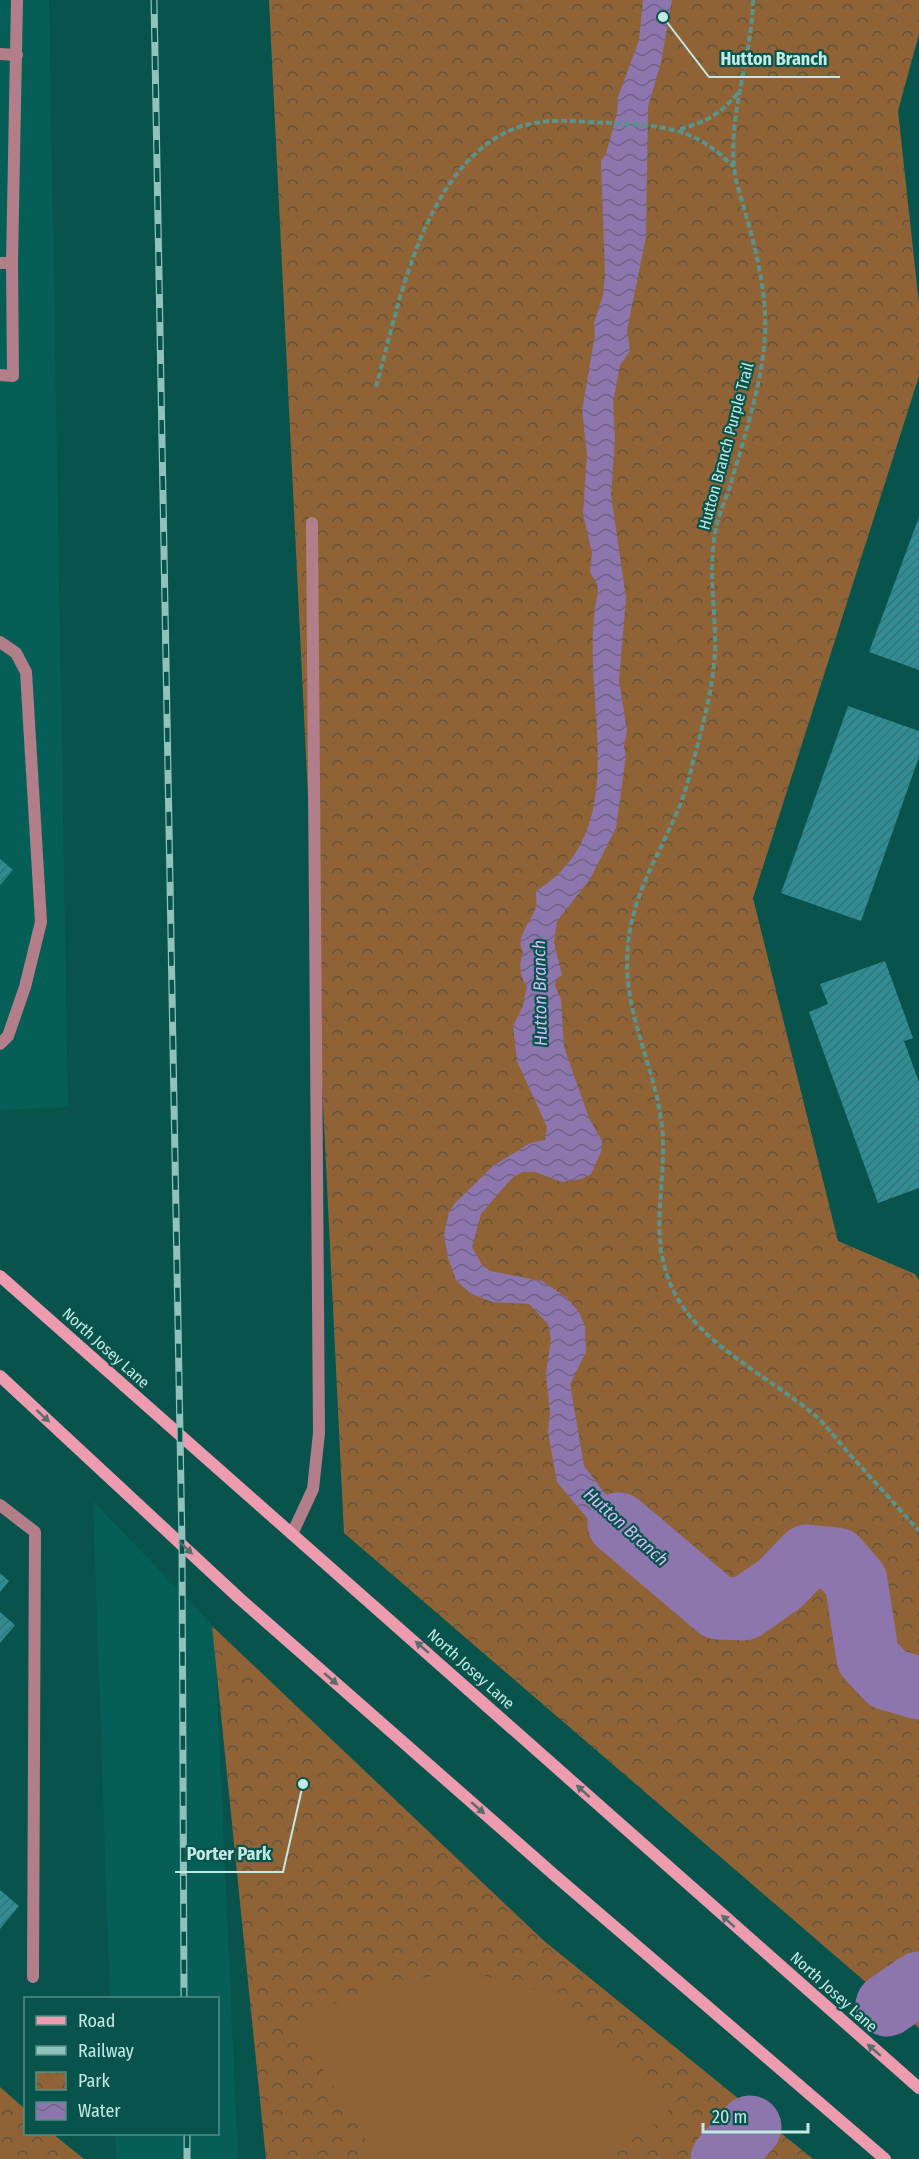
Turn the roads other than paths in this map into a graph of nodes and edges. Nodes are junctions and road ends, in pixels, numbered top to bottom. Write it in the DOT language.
graph roads {
  1 [pos="18,0"];
  2 [pos="0,54"];
  3 [pos="16,54"];
  4 [pos="6,263"];
  5 [pos="0,375"];
  6 [pos="312,523"];
  7 [pos="0,642"];
  8 [pos="0,1044"];
  9 [pos="0,1276"];
  10 [pos="0,1286"];
  11 [pos="30,1303"];
  12 [pos="0,1376"];
  13 [pos="0,1505"];
  14 [pos="292,1534"];
  15 [pos="33,1977"];
  16 [pos="919,2088"];
  17 [pos="885,2159"];
  1 -- 3 [label="lane"];
  2 -- 3 [label="lane"];
  3 -- 4 [label="lane"];
  4 -- 5 [label="lane"];
  6 -- 14 [label="lane"];
  7 -- 8 [label="lane"];
  9 -- 11 [label="main road, North Josey Lane"];
  10 -- 11 [label="main road"];
  11 -- 14 [label="main road, North Josey Lane"];
  12 -- 17 [label="main road, one-way"];
  13 -- 15 [label="lane"];
  16 -- 14 [label="main road, North Josey Lane, one-way"];
}
